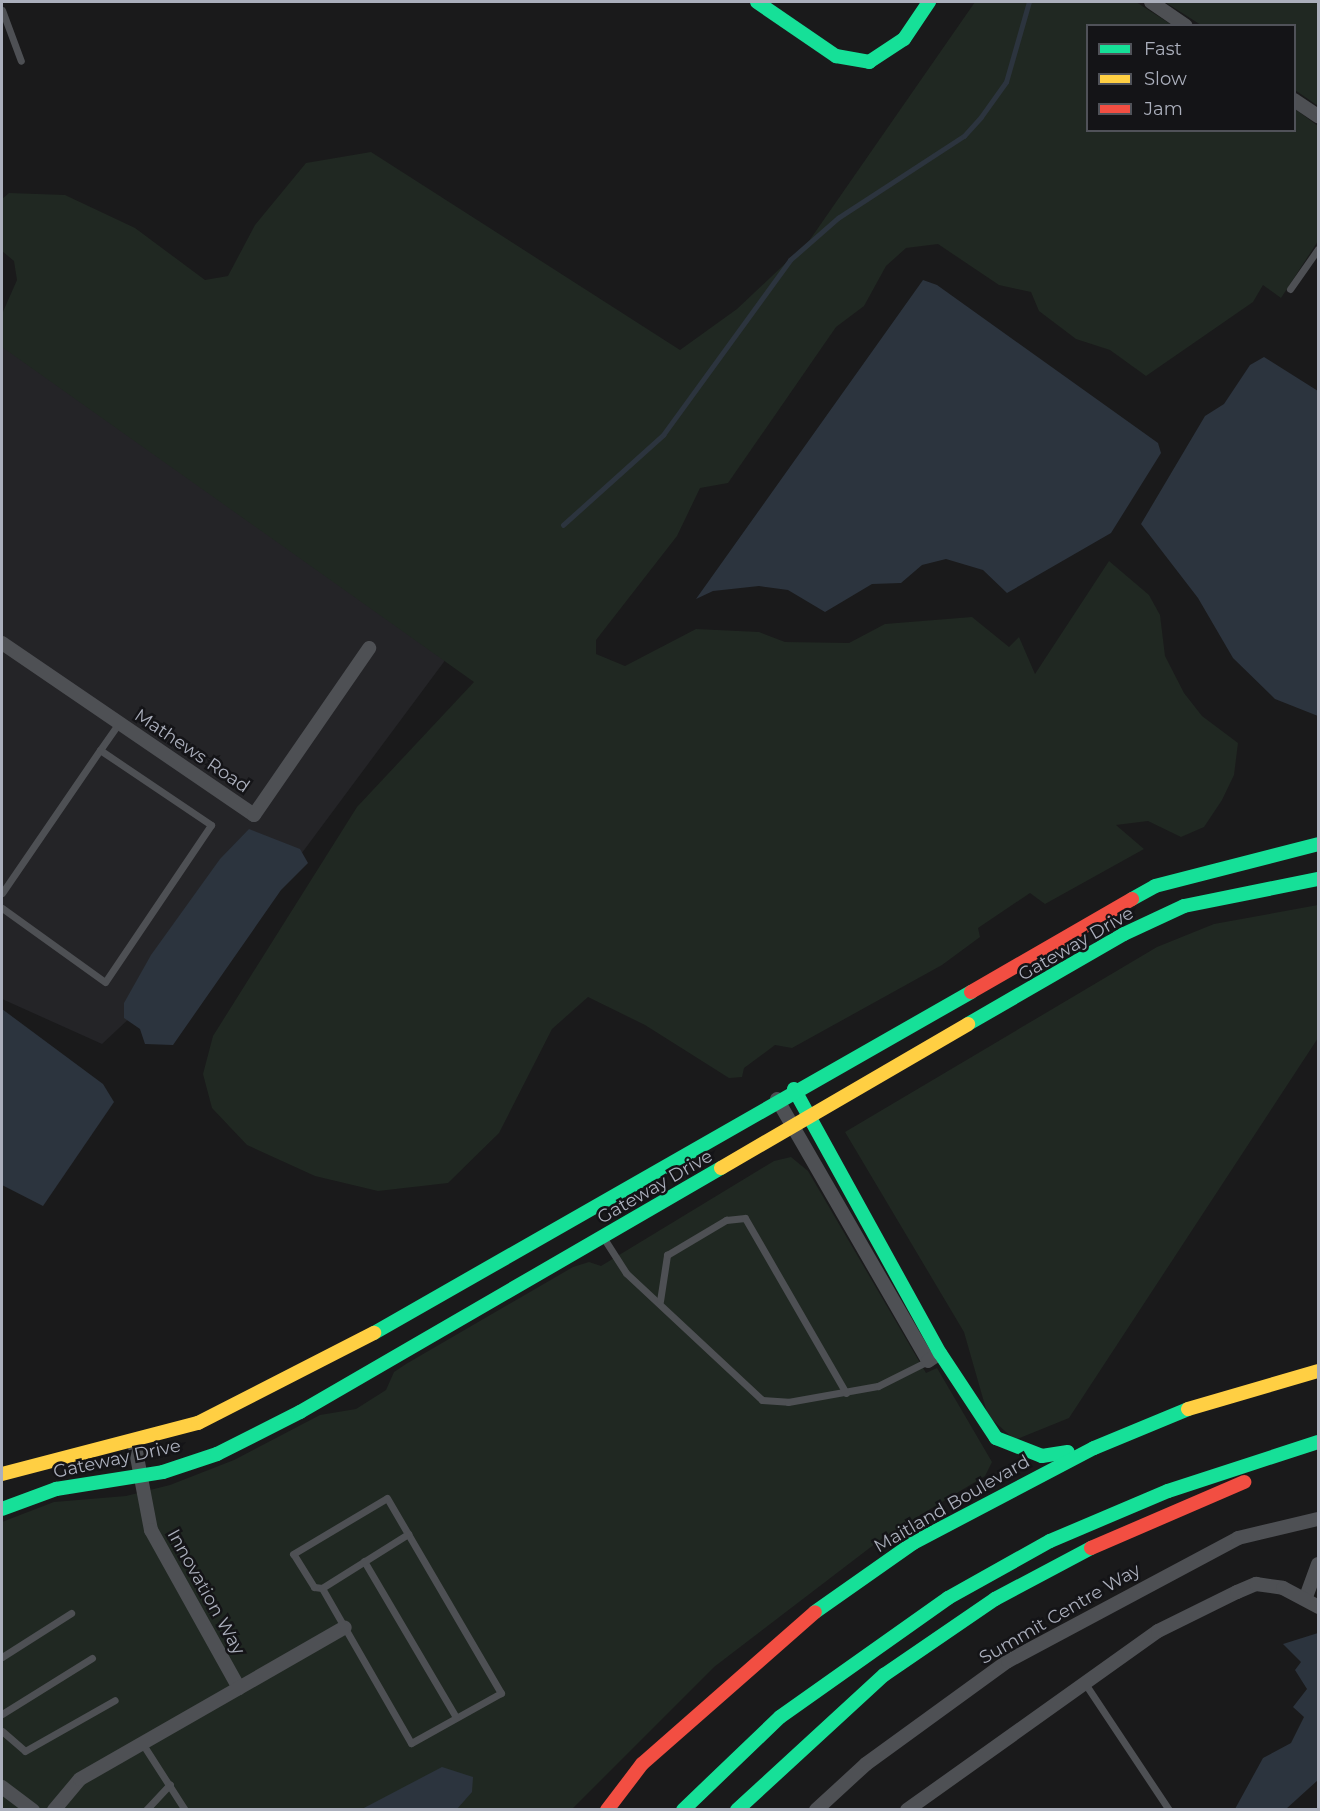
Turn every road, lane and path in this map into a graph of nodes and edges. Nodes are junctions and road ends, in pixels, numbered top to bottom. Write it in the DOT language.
graph roads {
  1 [pos="757,2"];
  2 [pos="929,2"];
  3 [pos="1151,2"];
  4 [pos="2,10"];
  5 [pos="1183,24"];
  6 [pos="21,61"];
  7 [pos="1296,100"];
  8 [pos="1318,116"];
  9 [pos="1318,249"];
  10 [pos="1290,289"];
  11 [pos="2,643"];
  12 [pos="369,648"];
  13 [pos="119,723"];
  14 [pos="100,750"];
  15 [pos="1318,844"];
  16 [pos="1236,866"];
  17 [pos="1318,879"];
  18 [pos="2,893"];
  19 [pos="1240,895"];
  20 [pos="2,908"];
  21 [pos="794,1089"];
  22 [pos="777,1099"];
  23 [pos="811,1118"];
  24 [pos="794,1127"];
  25 [pos="603,1237"];
  26 [pos="660,1301"];
  27 [pos="346,1348"];
  28 [pos="940,1353"];
  29 [pos="928,1360"];
  30 [pos="1318,1371"];
  31 [pos="361,1377"];
  32 [pos="846,1393"];
  33 [pos="134,1441"];
  34 [pos="1318,1442"];
  35 [pos="1094,1448"];
  36 [pos="1318,1456"];
  37 [pos="2,1474"];
  38 [pos="139,1476"];
  39 [pos="2,1509"];
  40 [pos="1318,1519"];
  41 [pos="408,1534"];
  42 [pos="364,1561"];
  43 [pos="1318,1564"];
  44 [pos="322,1588"];
  45 [pos="1306,1597"];
  46 [pos="1318,1607"];
  47 [pos="71,1613"];
  48 [pos="345,1627"];
  49 [pos="2,1657"];
  50 [pos="92,1658"];
  51 [pos="1084,1682"];
  52 [pos="239,1688"];
  53 [pos="115,1700"];
  54 [pos="2,1713"];
  55 [pos="456,1718"];
  56 [pos="2,1731"];
  57 [pos="142,1743"];
  58 [pos="642,1764"];
  59 [pos="170,1784"];
  60 [pos="2,1787"];
  61 [pos="33,1809"];
  62 [pos="54,1809"];
  63 [pos="146,1809"];
  64 [pos="185,1809"];
  65 [pos="597,1809"];
  66 [pos="607,1809"];
  67 [pos="683,1809"];
  68 [pos="737,1809"];
  69 [pos="816,1809"];
  70 [pos="907,1809"];
  71 [pos="1169,1809"];
  1 -- 2 [label="main road"];
  3 -- 5 [label="street"];
  4 -- 6 [label="lane"];
  7 -- 8 [label="street"];
  9 -- 10 [label="lane"];
  11 -- 13 [label="street, Mathews Road"];
  12 -- 13 [label="street, Mathews Road"];
  13 -- 14 [label="lane"];
  14 -- 18 [label="lane"];
  14 -- 20 [label="lane"];
  15 -- 16 [label="main road, Gateway Drive"];
  16 -- 19 [label="main road"];
  16 -- 21 [label="main road, Gateway Drive"];
  17 -- 19 [label="main road, Gateway Drive"];
  19 -- 23 [label="main road, Gateway Drive"];
  21 -- 22 [label="main road, Gateway Drive"];
  21 -- 23 [label="main road"];
  22 -- 24 [label="street"];
  22 -- 27 [label="main road, Gateway Drive"];
  23 -- 24 [label="main road, Gateway Drive"];
  23 -- 28 [label="main road"];
  24 -- 25 [label="main road, Gateway Drive"];
  24 -- 29 [label="street"];
  25 -- 26 [label="lane"];
  25 -- 31 [label="main road, Gateway Drive"];
  26 -- 32 [label="lane"];
  26 -- 32 [label="lane"];
  27 -- 31 [label="main road"];
  27 -- 33 [label="main road, Gateway Drive"];
  28 -- 29 [label="street"];
  28 -- 35 [label="main road"];
  29 -- 32 [label="lane"];
  30 -- 35 [label="main road, Maitland Boulevard"];
  31 -- 38 [label="main road, Gateway Drive"];
  33 -- 37 [label="main road, Gateway Drive"];
  33 -- 38 [label="street, Innovation Way"];
  34 -- 67 [label="main road"];
  35 -- 58 [label="main road, Maitland Boulevard"];
  36 -- 68 [label="main road"];
  38 -- 39 [label="main road, Gateway Drive"];
  38 -- 52 [label="street, Innovation Way"];
  40 -- 69 [label="street, Summit Centre Way"];
  41 -- 42 [label="lane"];
  41 -- 44 [label="lane"];
  41 -- 55 [label="lane"];
  42 -- 44 [label="lane"];
  42 -- 55 [label="lane"];
  43 -- 45 [label="street"];
  44 -- 48 [label="lane"];
  45 -- 46 [label="street"];
  45 -- 51 [label="street"];
  47 -- 49 [label="lane"];
  48 -- 52 [label="street"];
  48 -- 55 [label="lane"];
  50 -- 54 [label="lane"];
  51 -- 70 [label="street"];
  51 -- 71 [label="lane"];
  52 -- 57 [label="street"];
  53 -- 56 [label="lane"];
  57 -- 59 [label="lane"];
  57 -- 62 [label="street"];
  58 -- 65 [label="main road"];
  58 -- 66 [label="main road, Maitland Boulevard"];
  59 -- 63 [label="lane"];
  59 -- 64 [label="lane"];
  60 -- 61 [label="street"];
}
